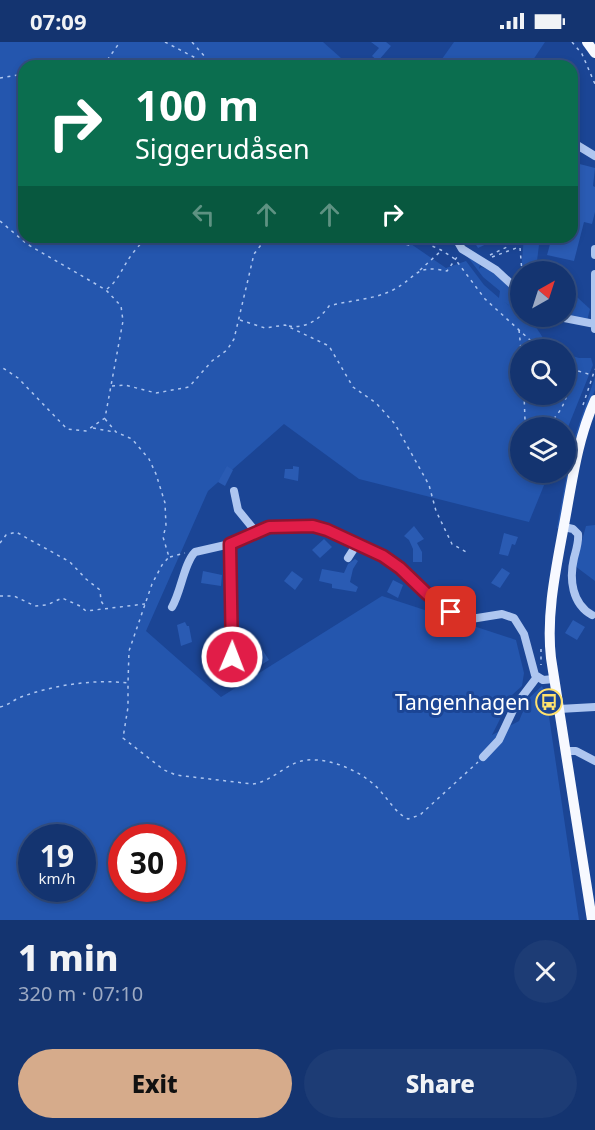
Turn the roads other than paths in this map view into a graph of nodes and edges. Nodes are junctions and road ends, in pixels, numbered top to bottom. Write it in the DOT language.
graph roads {
  1 [pos="588,42"];
  2 [pos="595,53"];
  3 [pos="578,145"];
  4 [pos="595,156"];
  5 [pos="459,243"];
  6 [pos="595,249"];
  7 [pos="595,255"];
  8 [pos="595,274"];
  9 [pos="510,283"];
  10 [pos="576,320"];
  11 [pos="595,324"];
  12 [pos="595,329"];
  13 [pos="595,400"];
  14 [pos="234,491"];
  15 [pos="564,527"];
  16 [pos="256,532"];
  17 [pos="230,544"];
  18 [pos="357,544"];
  19 [pos="348,558"];
  20 [pos="172,608"];
  21 [pos="592,615"];
  22 [pos="232,657"];
  23 [pos="537,677"];
  24 [pos="554,679"];
  25 [pos="595,707"];
  26 [pos="559,709"];
  27 [pos="565,751"];
  28 [pos="483,757"];
  29 [pos="595,761"];
  30 [pos="592,920"];
  1 -- 2 [label="main road"];
  3 -- 4 [label="street"];
  5 -- 9 [label="street"];
  6 -- 7 [label="street"];
  8 -- 11 [label="street"];
  10 -- 11 [label="street"];
  11 -- 12 [label="street"];
  13 -- 15 [label="main road"];
  14 -- 16 [label="street"];
  15 -- 21 [label="street"];
  15 -- 24 [label="main road"];
  16 -- 17 [label="street"];
  16 -- 18 [label="street"];
  17 -- 20 [label="street"];
  17 -- 22 [label="street"];
  18 -- 19 [label="street"];
  18 -- 23 [label="street"];
  23 -- 24 [label="street"];
  23 -- 28 [label="street"];
  24 -- 26 [label="main road"];
  25 -- 26 [label="street"];
  26 -- 27 [label="main road"];
  27 -- 29 [label="street"];
  27 -- 30 [label="main road"];
}
